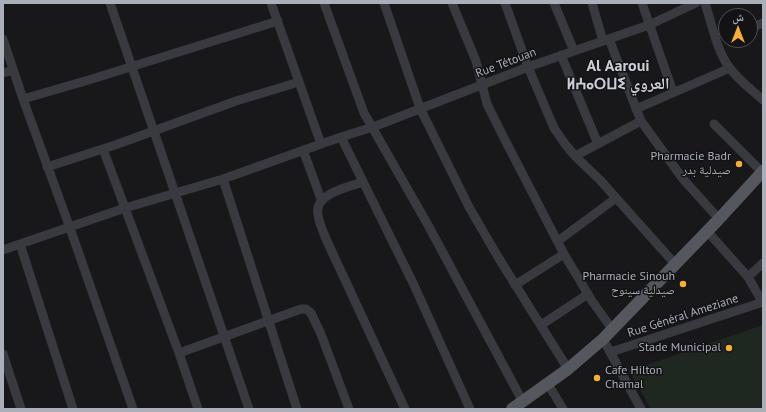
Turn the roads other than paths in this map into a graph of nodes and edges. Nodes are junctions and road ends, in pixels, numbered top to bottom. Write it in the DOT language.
graph roads {
  1 [pos="110,3"];
  2 [pos="271,3"];
  3 [pos="324,3"];
  4 [pos="384,3"];
  5 [pos="452,3"];
  6 [pos="505,3"];
  7 [pos="554,3"];
  8 [pos="592,3"];
  9 [pos="642,3"];
  10 [pos="696,3"];
  11 [pos="705,3"];
  12 [pos="278,21"];
  13 [pos="649,25"];
  14 [pos="718,31"];
  15 [pos="3,39"];
  16 [pos="606,40"];
  17 [pos="722,48"];
  18 [pos="5,49"];
  19 [pos="574,51"];
  20 [pos="561,56"];
  21 [pos="132,67"];
  22 [pos="528,67"];
  23 [pos="730,68"];
  24 [pos="13,70"];
  25 [pos="3,73"];
  26 [pos="299,82"];
  27 [pos="482,85"];
  28 [pos="674,92"];
  29 [pos="22,99"];
  30 [pos="763,100"];
  31 [pos="420,108"];
  32 [pos="636,109"];
  33 [pos="640,121"];
  34 [pos="714,124"];
  35 [pos="373,127"];
  36 [pos="153,131"];
  37 [pos="341,137"];
  38 [pos="321,144"];
  39 [pos="598,144"];
  40 [pos="103,149"];
  41 [pos="302,150"];
  42 [pos="575,156"];
  43 [pos="47,167"];
  44 [pos="762,172"];
  45 [pos="223,179"];
  46 [pos="363,182"];
  47 [pos="174,194"];
  48 [pos="616,198"];
  49 [pos="321,199"];
  50 [pos="125,208"];
  51 [pos="719,219"];
  52 [pos="70,228"];
  53 [pos="707,231"];
  54 [pos="558,241"];
  55 [pos="20,244"];
  56 [pos="3,250"];
  57 [pos="564,254"];
  58 [pos="763,263"];
  59 [pos="675,264"];
  60 [pos="748,277"];
  61 [pos="515,285"];
  62 [pos="588,294"];
  63 [pos="763,302"];
  64 [pos="269,322"];
  65 [pos="540,325"];
  66 [pos="612,329"];
  67 [pos="224,336"];
  68 [pos="603,339"];
  69 [pos="611,352"];
  70 [pos="179,353"];
  71 [pos="3,354"];
  72 [pos="568,368"];
  73 [pos="548,384"];
  74 [pos="516,407"];
  75 [pos="21,409"];
  76 [pos="73,409"];
  77 [pos="133,409"];
  78 [pos="198,409"];
  79 [pos="249,409"];
  80 [pos="297,409"];
  81 [pos="349,409"];
  82 [pos="405,409"];
  83 [pos="470,409"];
  84 [pos="563,409"];
  85 [pos="641,409"];
  1 -- 21 [label="street"];
  2 -- 12 [label="street"];
  3 -- 35 [label="street"];
  4 -- 31 [label="street"];
  5 -- 27 [label="street"];
  6 -- 22 [label="street"];
  7 -- 19 [label="street"];
  8 -- 16 [label="street"];
  9 -- 13 [label="street"];
  10 -- 13 [label="street, Rue Tétouan"];
  11 -- 14 [label="street"];
  12 -- 21 [label="street"];
  12 -- 26 [label="street"];
  13 -- 16 [label="street, Rue Tétouan"];
  13 -- 28 [label="street"];
  15 -- 18 [label="street"];
  16 -- 19 [label="street, Rue Tétouan"];
  16 -- 32 [label="street"];
  17 -- 23 [label="street"];
  18 -- 24 [label="street"];
  19 -- 20 [label="street, Rue Tétouan"];
  20 -- 22 [label="street, Rue Tétouan"];
  20 -- 39 [label="street"];
  21 -- 29 [label="street"];
  21 -- 36 [label="street"];
  22 -- 27 [label="street, Rue Tétouan"];
  22 -- 42 [label="street"];
  23 -- 28 [label="street"];
  23 -- 30 [label="street"];
  24 -- 25 [label="street"];
  24 -- 29 [label="street"];
  26 -- 36 [label="street"];
  26 -- 38 [label="street"];
  27 -- 31 [label="street, Rue Tétouan"];
  27 -- 54 [label="street"];
  28 -- 32 [label="street"];
  29 -- 43 [label="street"];
  31 -- 35 [label="street, Rue Tétouan"];
  31 -- 61 [label="street"];
  32 -- 33 [label="street"];
  33 -- 39 [label="street"];
  33 -- 51 [label="street"];
  34 -- 44 [label="street"];
  35 -- 37 [label="street, Rue Tétouan"];
  35 -- 74 [label="street"];
  36 -- 40 [label="street"];
  36 -- 47 [label="street"];
  37 -- 38 [label="street, Rue Tétouan"];
  37 -- 46 [label="street"];
  38 -- 41 [label="street, Rue Tétouan"];
  39 -- 42 [label="street"];
  40 -- 43 [label="street"];
  40 -- 50 [label="street"];
  41 -- 45 [label="street, Rue Tétouan"];
  41 -- 49 [label="street"];
  42 -- 48 [label="street"];
  43 -- 52 [label="street"];
  44 -- 51 [label="main road"];
  45 -- 47 [label="street, Rue Tétouan"];
  45 -- 64 [label="street"];
  46 -- 49 [label="street"];
  46 -- 83 [label="street"];
  47 -- 50 [label="street, Rue Tétouan"];
  47 -- 67 [label="street"];
  48 -- 54 [label="street"];
  48 -- 59 [label="street"];
  49 -- 82 [label="street"];
  50 -- 52 [label="street, Rue Tétouan"];
  50 -- 70 [label="street"];
  51 -- 53 [label="main road"];
  52 -- 55 [label="street, Rue Tétouan"];
  52 -- 77 [label="street"];
  53 -- 59 [label="main road"];
  53 -- 60 [label="street"];
  54 -- 57 [label="street"];
  55 -- 56 [label="street, Rue Tétouan"];
  55 -- 76 [label="street"];
  57 -- 61 [label="street"];
  57 -- 62 [label="street"];
  58 -- 60 [label="street"];
  59 -- 66 [label="main road"];
  60 -- 63 [label="street"];
  61 -- 65 [label="street"];
  62 -- 65 [label="street"];
  62 -- 66 [label="street"];
  63 -- 69 [label="street, Rue Général Ameziane"];
  64 -- 67 [label="street"];
  64 -- 80 [label="street"];
  64 -- 81 [label="street"];
  65 -- 72 [label="street"];
  66 -- 68 [label="main road"];
  67 -- 70 [label="street"];
  67 -- 79 [label="street"];
  68 -- 69 [label="street"];
  68 -- 72 [label="main road"];
  69 -- 85 [label="street"];
  70 -- 78 [label="street"];
  71 -- 75 [label="street"];
  72 -- 73 [label="main road"];
  73 -- 74 [label="main road"];
  73 -- 84 [label="street"];
}
